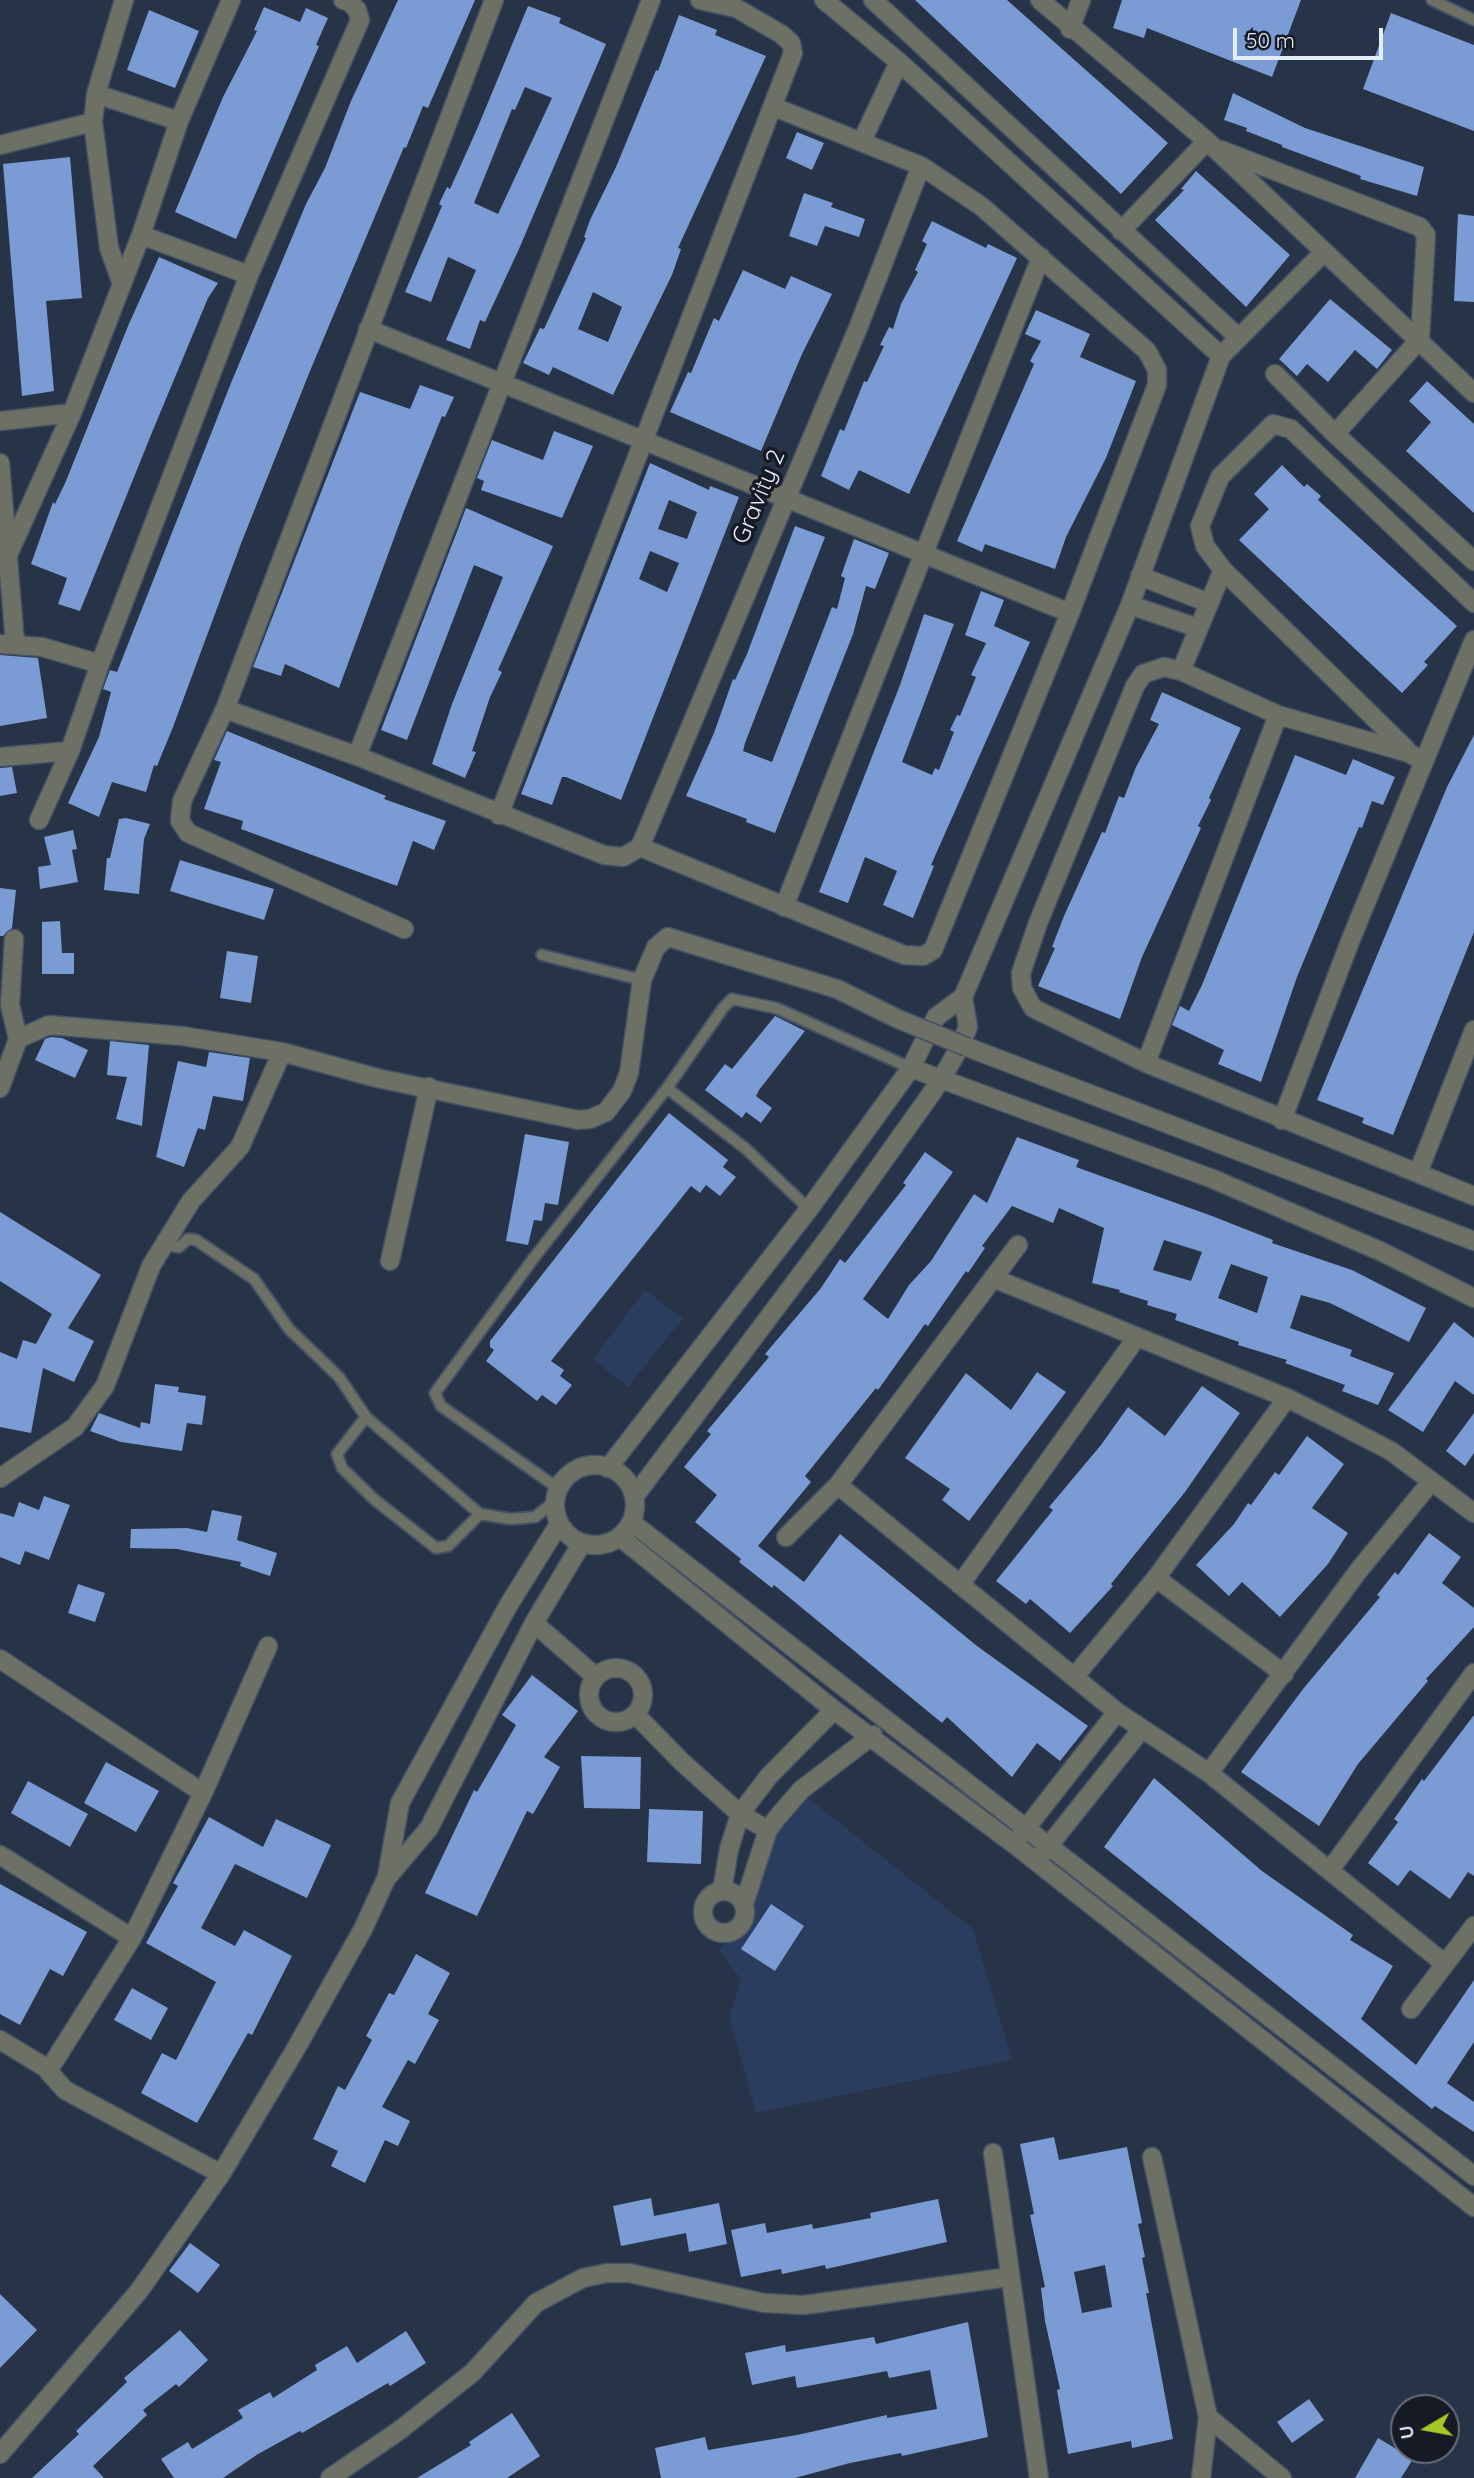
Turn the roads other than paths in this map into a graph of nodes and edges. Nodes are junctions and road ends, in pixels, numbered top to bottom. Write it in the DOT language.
graph roads {
  1 [pos="124,0"];
  2 [pos="231,0"];
  3 [pos="343,0"];
  4 [pos="494,0"];
  5 [pos="651,0"];
  6 [pos="700,0"];
  7 [pos="824,0"];
  8 [pos="873,0"];
  9 [pos="1040,0"];
  10 [pos="1081,0"];
  11 [pos="1432,0"];
  12 [pos="1474,20"];
  13 [pos="1070,29"];
  14 [pos="900,62"];
  15 [pos="96,94"];
  16 [pos="774,107"];
  17 [pos="179,121"];
  18 [pos="93,122"];
  19 [pos="862,141"];
  20 [pos="1210,144"];
  21 [pos="0,145"];
  22 [pos="921,166"];
  23 [pos="1121,231"];
  24 [pos="141,235"];
  25 [pos="1323,253"];
  26 [pos="1041,257"];
  27 [pos="249,275"];
  28 [pos="122,284"];
  29 [pos="368,329"];
  30 [pos="1239,338"];
  31 [pos="1420,340"];
  32 [pos="1221,356"];
  33 [pos="1275,374"];
  34 [pos="503,384"];
  35 [pos="1474,393"];
  36 [pos="72,413"];
  37 [pos="0,421"];
  38 [pos="1335,434"];
  39 [pos="643,440"];
  40 [pos="0,463"];
  41 [pos="785,498"];
  42 [pos="923,554"];
  43 [pos="8,555"];
  44 [pos="1474,561"];
  45 [pos="1223,570"];
  46 [pos="1140,576"];
  47 [pos="1209,603"];
  48 [pos="1474,603"];
  49 [pos="1130,605"];
  50 [pos="1070,613"];
  51 [pos="1198,628"];
  52 [pos="1474,640"];
  53 [pos="8,644"];
  54 [pos="100,664"];
  55 [pos="1181,671"];
  56 [pos="225,709"];
  57 [pos="1279,715"];
  58 [pos="70,751"];
  59 [pos="357,756"];
  60 [pos="0,757"];
  61 [pos="1416,757"];
  62 [pos="499,815"];
  63 [pos="38,820"];
  64 [pos="640,847"];
  65 [pos="784,907"];
  66 [pos="404,929"];
  67 [pos="14,939"];
  68 [pos="542,955"];
  69 [pos="642,980"];
  70 [pos="963,998"];
  71 [pos="1474,1030"];
  72 [pos="18,1040"];
  73 [pos="282,1052"];
  74 [pos="1146,1063"];
  75 [pos="911,1068"];
  76 [pos="941,1080"];
  77 [pos="429,1087"];
  78 [pos="0,1088"];
  79 [pos="667,1088"];
  80 [pos="1282,1120"];
  81 [pos="1418,1173"];
  82 [pos="1474,1196"];
  83 [pos="809,1209"];
  84 [pos="1474,1241"];
  85 [pos="164,1245"];
  86 [pos="1018,1245"];
  87 [pos="390,1261"];
  88 [pos="993,1278"];
  89 [pos="1474,1298"];
  90 [pos="1137,1337"];
  91 [pos="1287,1398"];
  92 [pos="366,1417"];
  93 [pos="608,1468"];
  94 [pos="0,1478"];
  95 [pos="1431,1482"];
  96 [pos="838,1485"];
  97 [pos="557,1495"];
  98 [pos="634,1497"];
  99 [pos="1474,1513"];
  100 [pos="480,1514"];
  101 [pos="631,1522"];
  102 [pos="559,1524"];
  103 [pos="620,1537"];
  104 [pos="786,1537"];
  105 [pos="582,1543"];
  106 [pos="1156,1578"];
  107 [pos="960,1585"];
  108 [pos="534,1623"];
  109 [pos="268,1646"];
  110 [pos="0,1659"];
  111 [pos="1474,1673"];
  112 [pos="1284,1674"];
  113 [pos="1075,1676"];
  114 [pos="596,1677"];
  115 [pos="834,1710"];
  116 [pos="1117,1712"];
  117 [pos="635,1714"];
  118 [pos="1141,1730"];
  119 [pos="873,1735"];
  120 [pos="1209,1773"];
  121 [pos="203,1793"];
  122 [pos="740,1814"];
  123 [pos="1026,1827"];
  124 [pos="768,1830"];
  125 [pos="1014,1844"];
  126 [pos="1049,1844"];
  127 [pos="0,1854"];
  128 [pos="1036,1862"];
  129 [pos="1330,1870"];
  130 [pos="386,1879"];
  131 [pos="722,1891"];
  132 [pos="744,1904"];
  133 [pos="1474,1926"];
  134 [pos="132,1938"];
  135 [pos="1445,1964"];
  136 [pos="1411,2009"];
  137 [pos="0,2040"];
  138 [pos="48,2069"];
  139 [pos="1407,2124"];
  140 [pos="1394,2145"];
  141 [pos="993,2152"];
  142 [pos="1152,2157"];
  143 [pos="221,2174"];
  144 [pos="1474,2176"];
  145 [pos="1474,2207"];
  146 [pos="1009,2277"];
  147 [pos="1208,2417"];
  148 [pos="0,2454"];
  149 [pos="330,2478"];
  150 [pos="1039,2478"];
  151 [pos="1201,2478"];
  152 [pos="1282,2478"];
  1 -- 15 [label="street"];
  2 -- 17 [label="street"];
  3 -- 27 [label="street"];
  4 -- 29 [label="street"];
  5 -- 34 [label="street"];
  6 -- 16 [label="street"];
  7 -- 14 [label="street"];
  8 -- 23 [label="street"];
  9 -- 13 [label="street"];
  10 -- 13 [label="street"];
  11 -- 12 [label="lane"];
  13 -- 20 [label="street"];
  14 -- 19 [label="street"];
  14 -- 32 [label="street"];
  15 -- 17 [label="street"];
  15 -- 18 [label="street"];
  16 -- 19 [label="street"];
  16 -- 39 [label="street"];
  17 -- 24 [label="street"];
  18 -- 21 [label="street"];
  18 -- 28 [label="street"];
  19 -- 22 [label="street"];
  20 -- 23 [label="street"];
  20 -- 25 [label="street"];
  20 -- 31 [label="street"];
  22 -- 26 [label="street"];
  22 -- 41 [label="street, Gravity 2"];
  23 -- 30 [label="street"];
  24 -- 27 [label="street"];
  24 -- 28 [label="street"];
  25 -- 30 [label="street"];
  25 -- 31 [label="street"];
  26 -- 42 [label="street"];
  26 -- 50 [label="street"];
  27 -- 54 [label="street"];
  28 -- 36 [label="street"];
  29 -- 34 [label="street"];
  29 -- 56 [label="street"];
  30 -- 32 [label="street"];
  31 -- 35 [label="street"];
  31 -- 38 [label="street"];
  32 -- 46 [label="street"];
  33 -- 38 [label="street"];
  34 -- 39 [label="street"];
  34 -- 59 [label="street"];
  36 -- 37 [label="street"];
  36 -- 43 [label="street"];
  38 -- 44 [label="street"];
  39 -- 41 [label="street"];
  39 -- 62 [label="street"];
  40 -- 43 [label="street"];
  41 -- 42 [label="street"];
  41 -- 64 [label="street, Gravity 2"];
  42 -- 50 [label="street"];
  42 -- 65 [label="street"];
  43 -- 53 [label="street"];
  45 -- 47 [label="street"];
  45 -- 48 [label="street"];
  45 -- 61 [label="street"];
  46 -- 47 [label="street"];
  46 -- 49 [label="street"];
  47 -- 51 [label="street"];
  49 -- 51 [label="street"];
  49 -- 70 [label="street"];
  50 -- 65 [label="street"];
  51 -- 55 [label="street"];
  52 -- 61 [label="street"];
  53 -- 54 [label="street"];
  54 -- 58 [label="street"];
  55 -- 57 [label="street"];
  55 -- 74 [label="street"];
  56 -- 59 [label="street"];
  56 -- 66 [label="street"];
  57 -- 61 [label="street"];
  57 -- 74 [label="street"];
  58 -- 60 [label="street"];
  58 -- 63 [label="street"];
  59 -- 62 [label="street"];
  61 -- 80 [label="street"];
  62 -- 64 [label="street"];
  64 -- 65 [label="street"];
  67 -- 72 [label="street"];
  68 -- 69 [label="lane"];
  69 -- 77 [label="street"];
  69 -- 84 [label="street, bridge"];
  70 -- 75 [label="street"];
  70 -- 76 [label="street"];
  71 -- 81 [label="street"];
  72 -- 73 [label="street"];
  72 -- 78 [label="street"];
  73 -- 77 [label="street"];
  73 -- 85 [label="street"];
  74 -- 80 [label="street"];
  75 -- 76 [label="street"];
  75 -- 79 [label="lane"];
  75 -- 83 [label="street"];
  76 -- 89 [label="street"];
  76 -- 98 [label="street"];
  77 -- 87 [label="street"];
  79 -- 83 [label="lane"];
  79 -- 97 [label="lane"];
  80 -- 81 [label="street"];
  81 -- 82 [label="street"];
  83 -- 93 [label="street"];
  85 -- 92 [label="lane"];
  85 -- 94 [label="street"];
  86 -- 88 [label="street"];
  88 -- 90 [label="street"];
  88 -- 96 [label="street"];
  90 -- 91 [label="street"];
  90 -- 107 [label="street"];
  91 -- 95 [label="street"];
  91 -- 106 [label="street"];
  92 -- 100 [label="lane"];
  92 -- 100 [label="lane"];
  93 -- 97 [label="street"];
  93 -- 98 [label="street"];
  95 -- 99 [label="street"];
  95 -- 112 [label="street"];
  96 -- 104 [label="street"];
  96 -- 107 [label="street"];
  97 -- 100 [label="lane"];
  97 -- 102 [label="street"];
  98 -- 101 [label="street"];
  101 -- 103 [label="street"];
  101 -- 123 [label="street"];
  102 -- 105 [label="street"];
  102 -- 130 [label="street"];
  103 -- 105 [label="street"];
  103 -- 115 [label="street"];
  105 -- 108 [label="street"];
  106 -- 112 [label="street"];
  106 -- 113 [label="street"];
  107 -- 113 [label="street"];
  108 -- 114 [label="street"];
  108 -- 130 [label="street"];
  109 -- 121 [label="street"];
  110 -- 121 [label="street"];
  111 -- 129 [label="street"];
  112 -- 120 [label="street"];
  113 -- 116 [label="street"];
  114 -- 117 [label="street"];
  114 -- 117 [label="street"];
  115 -- 119 [label="street"];
  115 -- 122 [label="street"];
  116 -- 118 [label="street"];
  116 -- 123 [label="street"];
  117 -- 122 [label="street"];
  118 -- 120 [label="street"];
  118 -- 126 [label="street"];
  119 -- 124 [label="street"];
  119 -- 125 [label="street"];
  120 -- 129 [label="street"];
  121 -- 134 [label="street"];
  122 -- 124 [label="street"];
  122 -- 131 [label="street"];
  123 -- 125 [label="street"];
  123 -- 126 [label="street"];
  124 -- 132 [label="street"];
  125 -- 128 [label="street"];
  126 -- 128 [label="street"];
  126 -- 139 [label="street"];
  127 -- 134 [label="street"];
  128 -- 140 [label="street"];
  129 -- 135 [label="street"];
  130 -- 143 [label="street"];
  131 -- 132 [label="street"];
  131 -- 132 [label="street"];
  133 -- 135 [label="street"];
  134 -- 138 [label="street"];
  135 -- 136 [label="street"];
  137 -- 138 [label="street"];
  138 -- 143 [label="street"];
  139 -- 140 [label="street"];
  139 -- 144 [label="street"];
  140 -- 145 [label="street"];
  141 -- 146 [label="street"];
  142 -- 147 [label="street"];
  143 -- 148 [label="street"];
  146 -- 149 [label="street"];
  146 -- 150 [label="street"];
  147 -- 151 [label="street"];
  147 -- 152 [label="street"];
}
